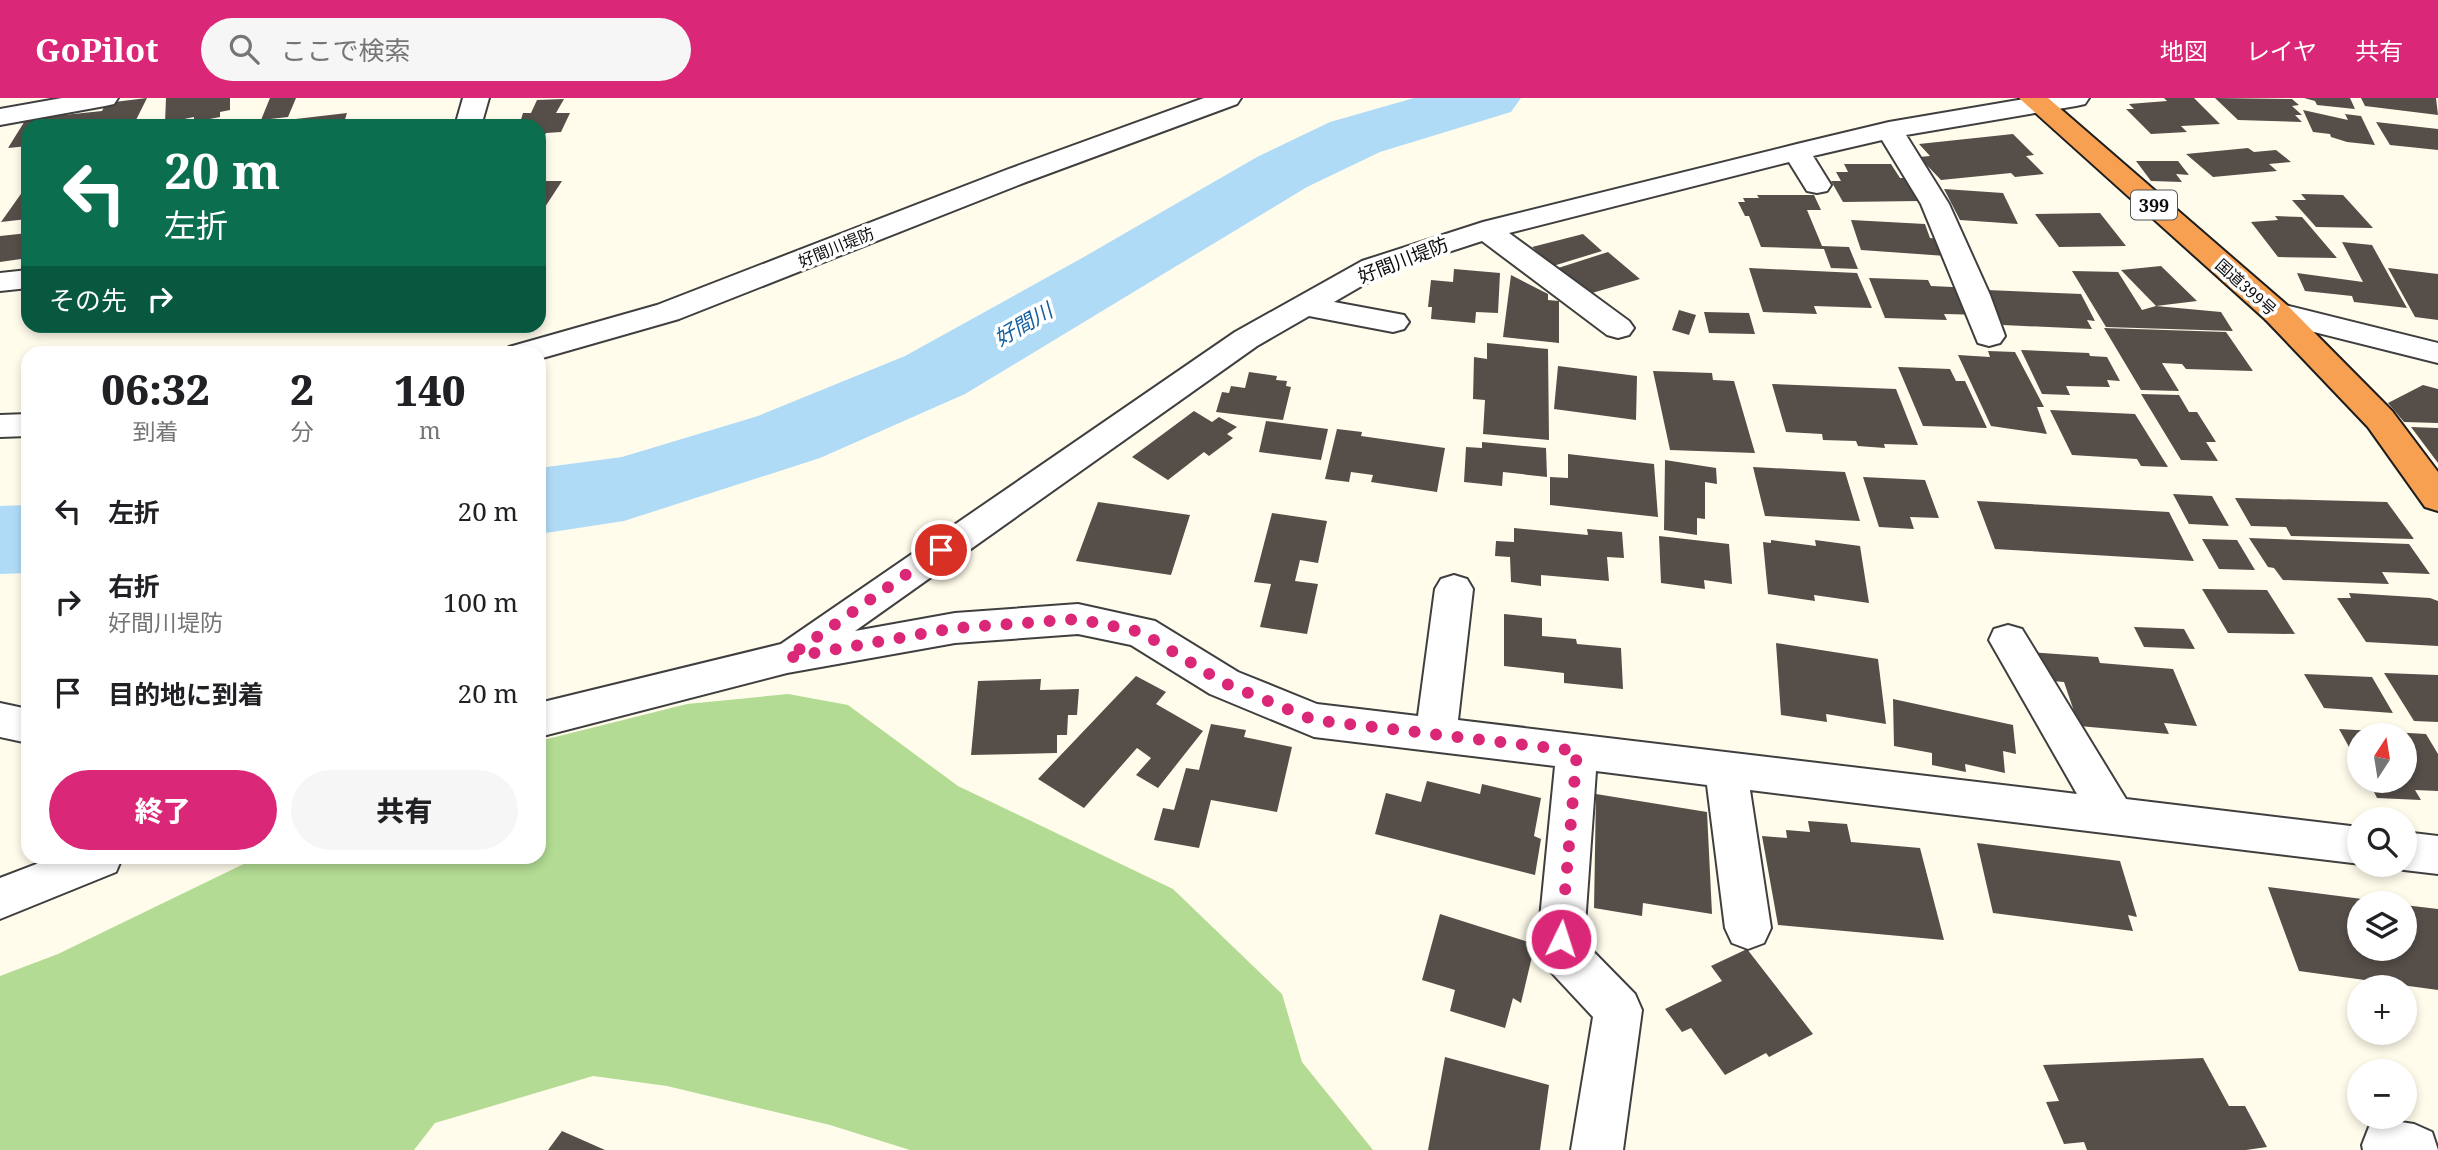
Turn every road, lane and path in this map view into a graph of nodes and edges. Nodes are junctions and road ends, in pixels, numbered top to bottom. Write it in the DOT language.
graph roads {
  1 [pos="106,98"];
  2 [pos="476,98"];
  3 [pos="1228,98"];
  4 [pos="2076,98"];
  5 [pos="2037,102"];
  6 [pos="9,116"];
  7 [pos="470,119"];
  8 [pos="1889,130"];
  9 [pos="0,145"];
  10 [pos="1797,152"];
  11 [pos="1817,185"];
  12 [pos="1486,230"];
  13 [pos="21,279"];
  14 [pos="0,282"];
  15 [pos="1306,306"];
  16 [pos="2277,313"];
  17 [pos="1393,322"];
  18 [pos="1618,328"];
  19 [pos="1990,336"];
  20 [pos="546,347"];
  21 [pos="2438,353"];
  22 [pos="21,425"];
  23 [pos="0,426"];
  24 [pos="2438,498"];
  25 [pos="1454,589"];
  26 [pos="2008,640"];
  27 [pos="787,658"];
  28 [pos="546,718"];
  29 [pos="0,720"];
  30 [pos="21,724"];
  31 [pos="1436,735"];
  32 [pos="1577,751"];
  33 [pos="1726,769"];
  34 [pos="2113,816"];
  35 [pos="2347,845"];
  36 [pos="2417,853"];
  37 [pos="2438,855"];
  38 [pos="85,864"];
  39 [pos="0,899"];
  40 [pos="1748,928"];
  41 [pos="1597,1150"];
  42 [pos="2389,1150"];
  43 [pos="2414,1150"];
  1 -- 6 [label="street"];
  2 -- 7 [label="street"];
  3 -- 20 [label="street, 好間川堤防"];
  4 -- 5 [label="street, 好間川堤防"];
  5 -- 8 [label="street, 好間川堤防"];
  5 -- 16 [label="highway, 国道399号 / 399"];
  6 -- 9 [label="street"];
  8 -- 10 [label="street, 好間川堤防"];
  8 -- 19 [label="street"];
  10 -- 11 [label="street"];
  10 -- 12 [label="street, 好間川堤防"];
  12 -- 15 [label="street, 好間川堤防"];
  12 -- 18 [label="street"];
  13 -- 14 [label="street"];
  15 -- 17 [label="street"];
  15 -- 27 [label="street, 好間川堤防"];
  16 -- 21 [label="street"];
  16 -- 24 [label="highway, 国道399号 / 399"];
  22 -- 23 [label="street"];
  25 -- 31 [label="street"];
  26 -- 34 [label="street"];
  27 -- 28 [label="street"];
  27 -- 31 [label="street"];
  29 -- 30 [label="street"];
  31 -- 32 [label="street"];
  32 -- 33 [label="street"];
  32 -- 41 [label="street"];
  33 -- 34 [label="street"];
  33 -- 40 [label="street"];
  34 -- 35 [label="street"];
  36 -- 37 [label="street"];
  38 -- 39 [label="street"];
  42 -- 43 [label="street"];
}
